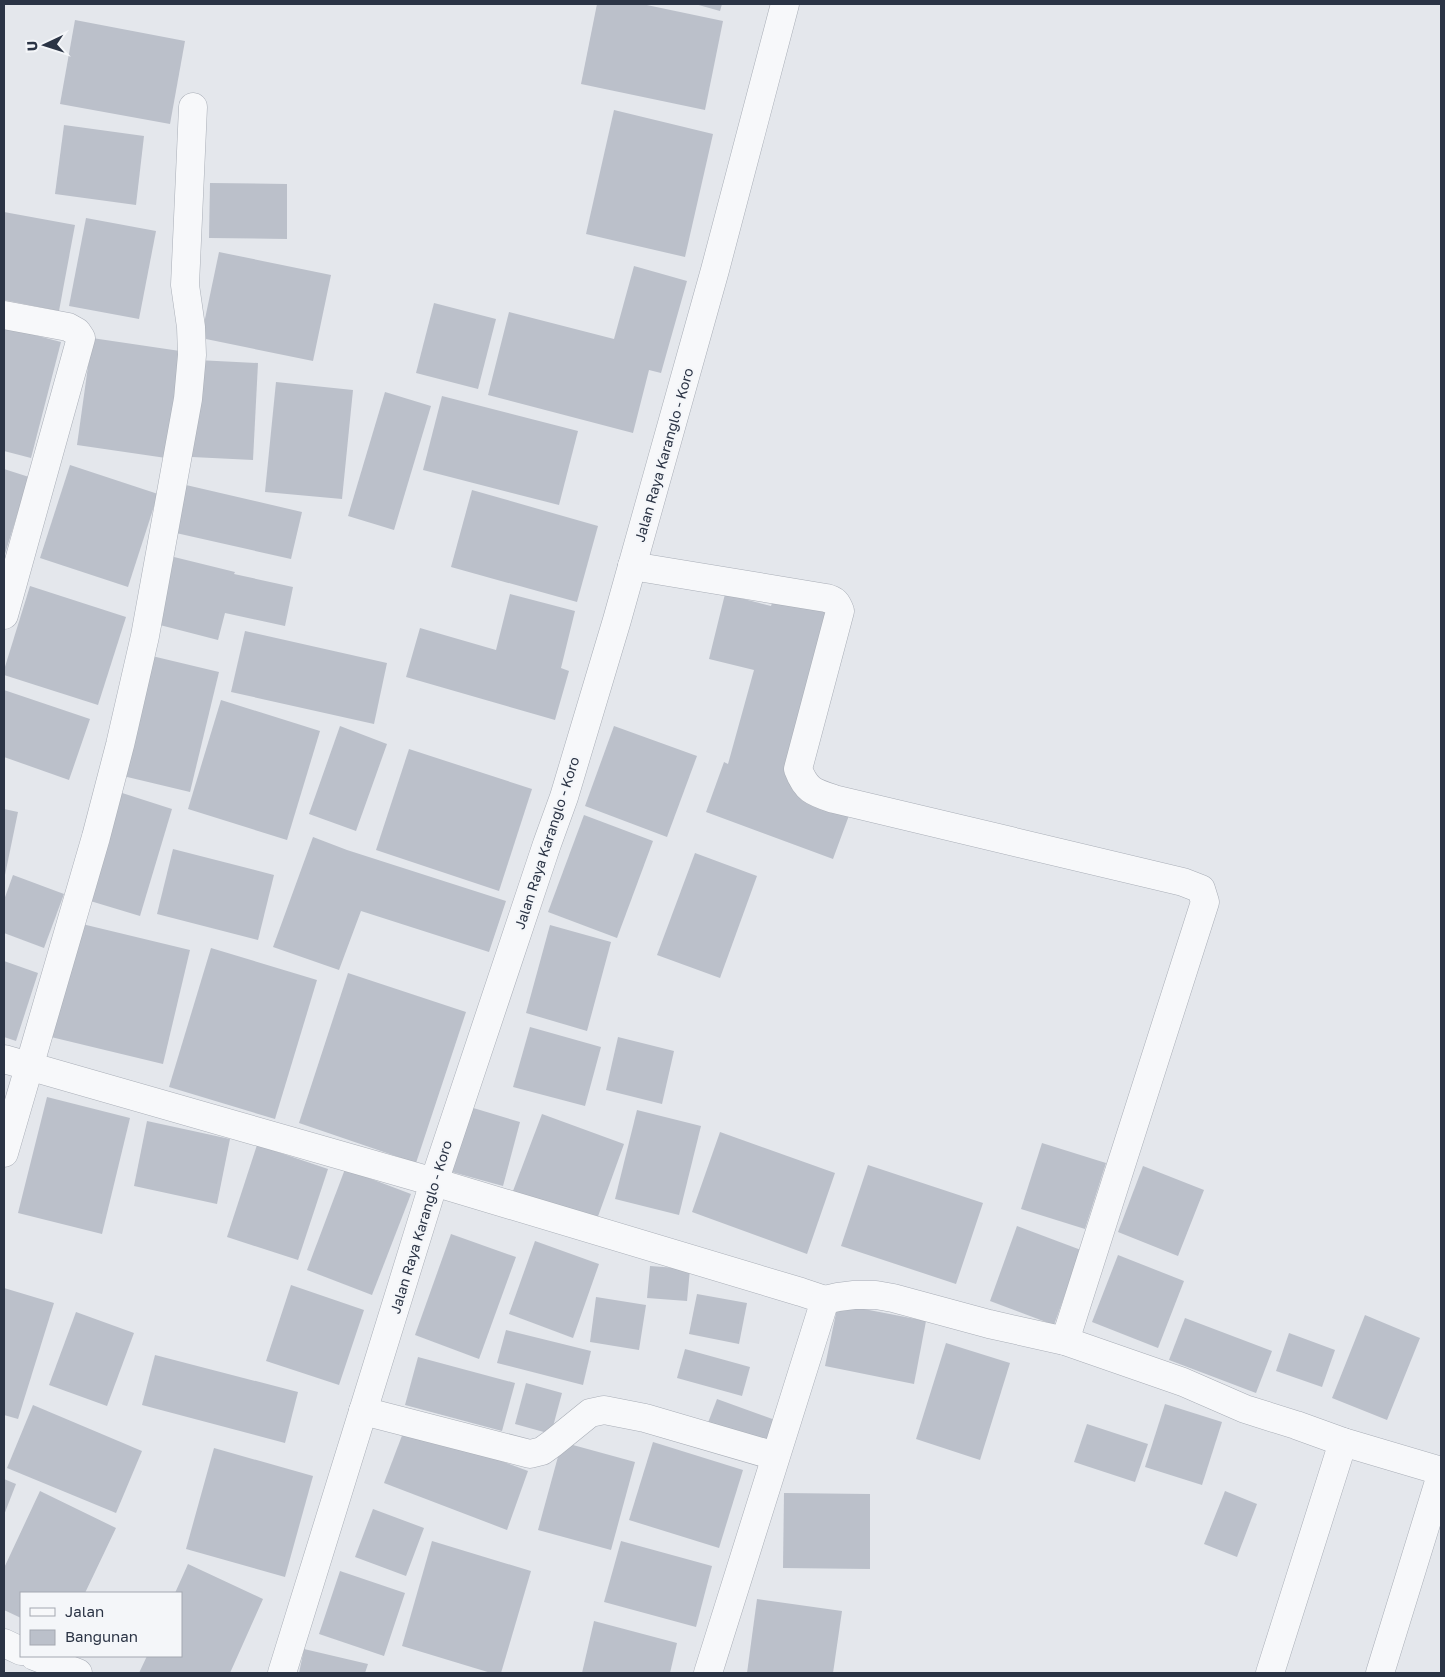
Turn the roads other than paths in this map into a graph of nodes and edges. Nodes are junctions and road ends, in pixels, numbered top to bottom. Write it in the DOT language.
graph roads {
  1 [pos="785,4"];
  2 [pos="193,107"];
  3 [pos="4,315"];
  4 [pos="632,566"];
  5 [pos="4,615"];
  6 [pos="16,1063"];
  7 [pos="4,1153"];
  8 [pos="434,1182"];
  9 [pos="825,1300"];
  10 [pos="1065,1342"];
  11 [pos="364,1412"];
  12 [pos="1343,1442"];
  13 [pos="775,1456"];
  14 [pos="1441,1473"];
  15 [pos="4,1644"];
  16 [pos="20,1650"];
  17 [pos="37,1657"];
  18 [pos="78,1673"];
  19 [pos="282,1673"];
  20 [pos="708,1673"];
  21 [pos="1270,1673"];
  22 [pos="1380,1673"];
  1 -- 4 [label="street, Jalan Raya Karanglo - Koro"];
  2 -- 6 [label="street"];
  3 -- 5 [label="street"];
  4 -- 8 [label="street, Jalan Raya Karanglo - Koro"];
  4 -- 10 [label="street"];
  6 -- 7 [label="street"];
  6 -- 8 [label="street"];
  8 -- 9 [label="street"];
  8 -- 11 [label="street, Jalan Raya Karanglo - Koro"];
  9 -- 10 [label="street"];
  9 -- 13 [label="street"];
  10 -- 12 [label="street"];
  11 -- 13 [label="street"];
  11 -- 19 [label="street, Jalan Raya Karanglo - Koro"];
  12 -- 14 [label="street"];
  12 -- 21 [label="street"];
  13 -- 20 [label="street"];
  14 -- 22 [label="street"];
  15 -- 16 [label="street"];
  17 -- 18 [label="street"];
}
